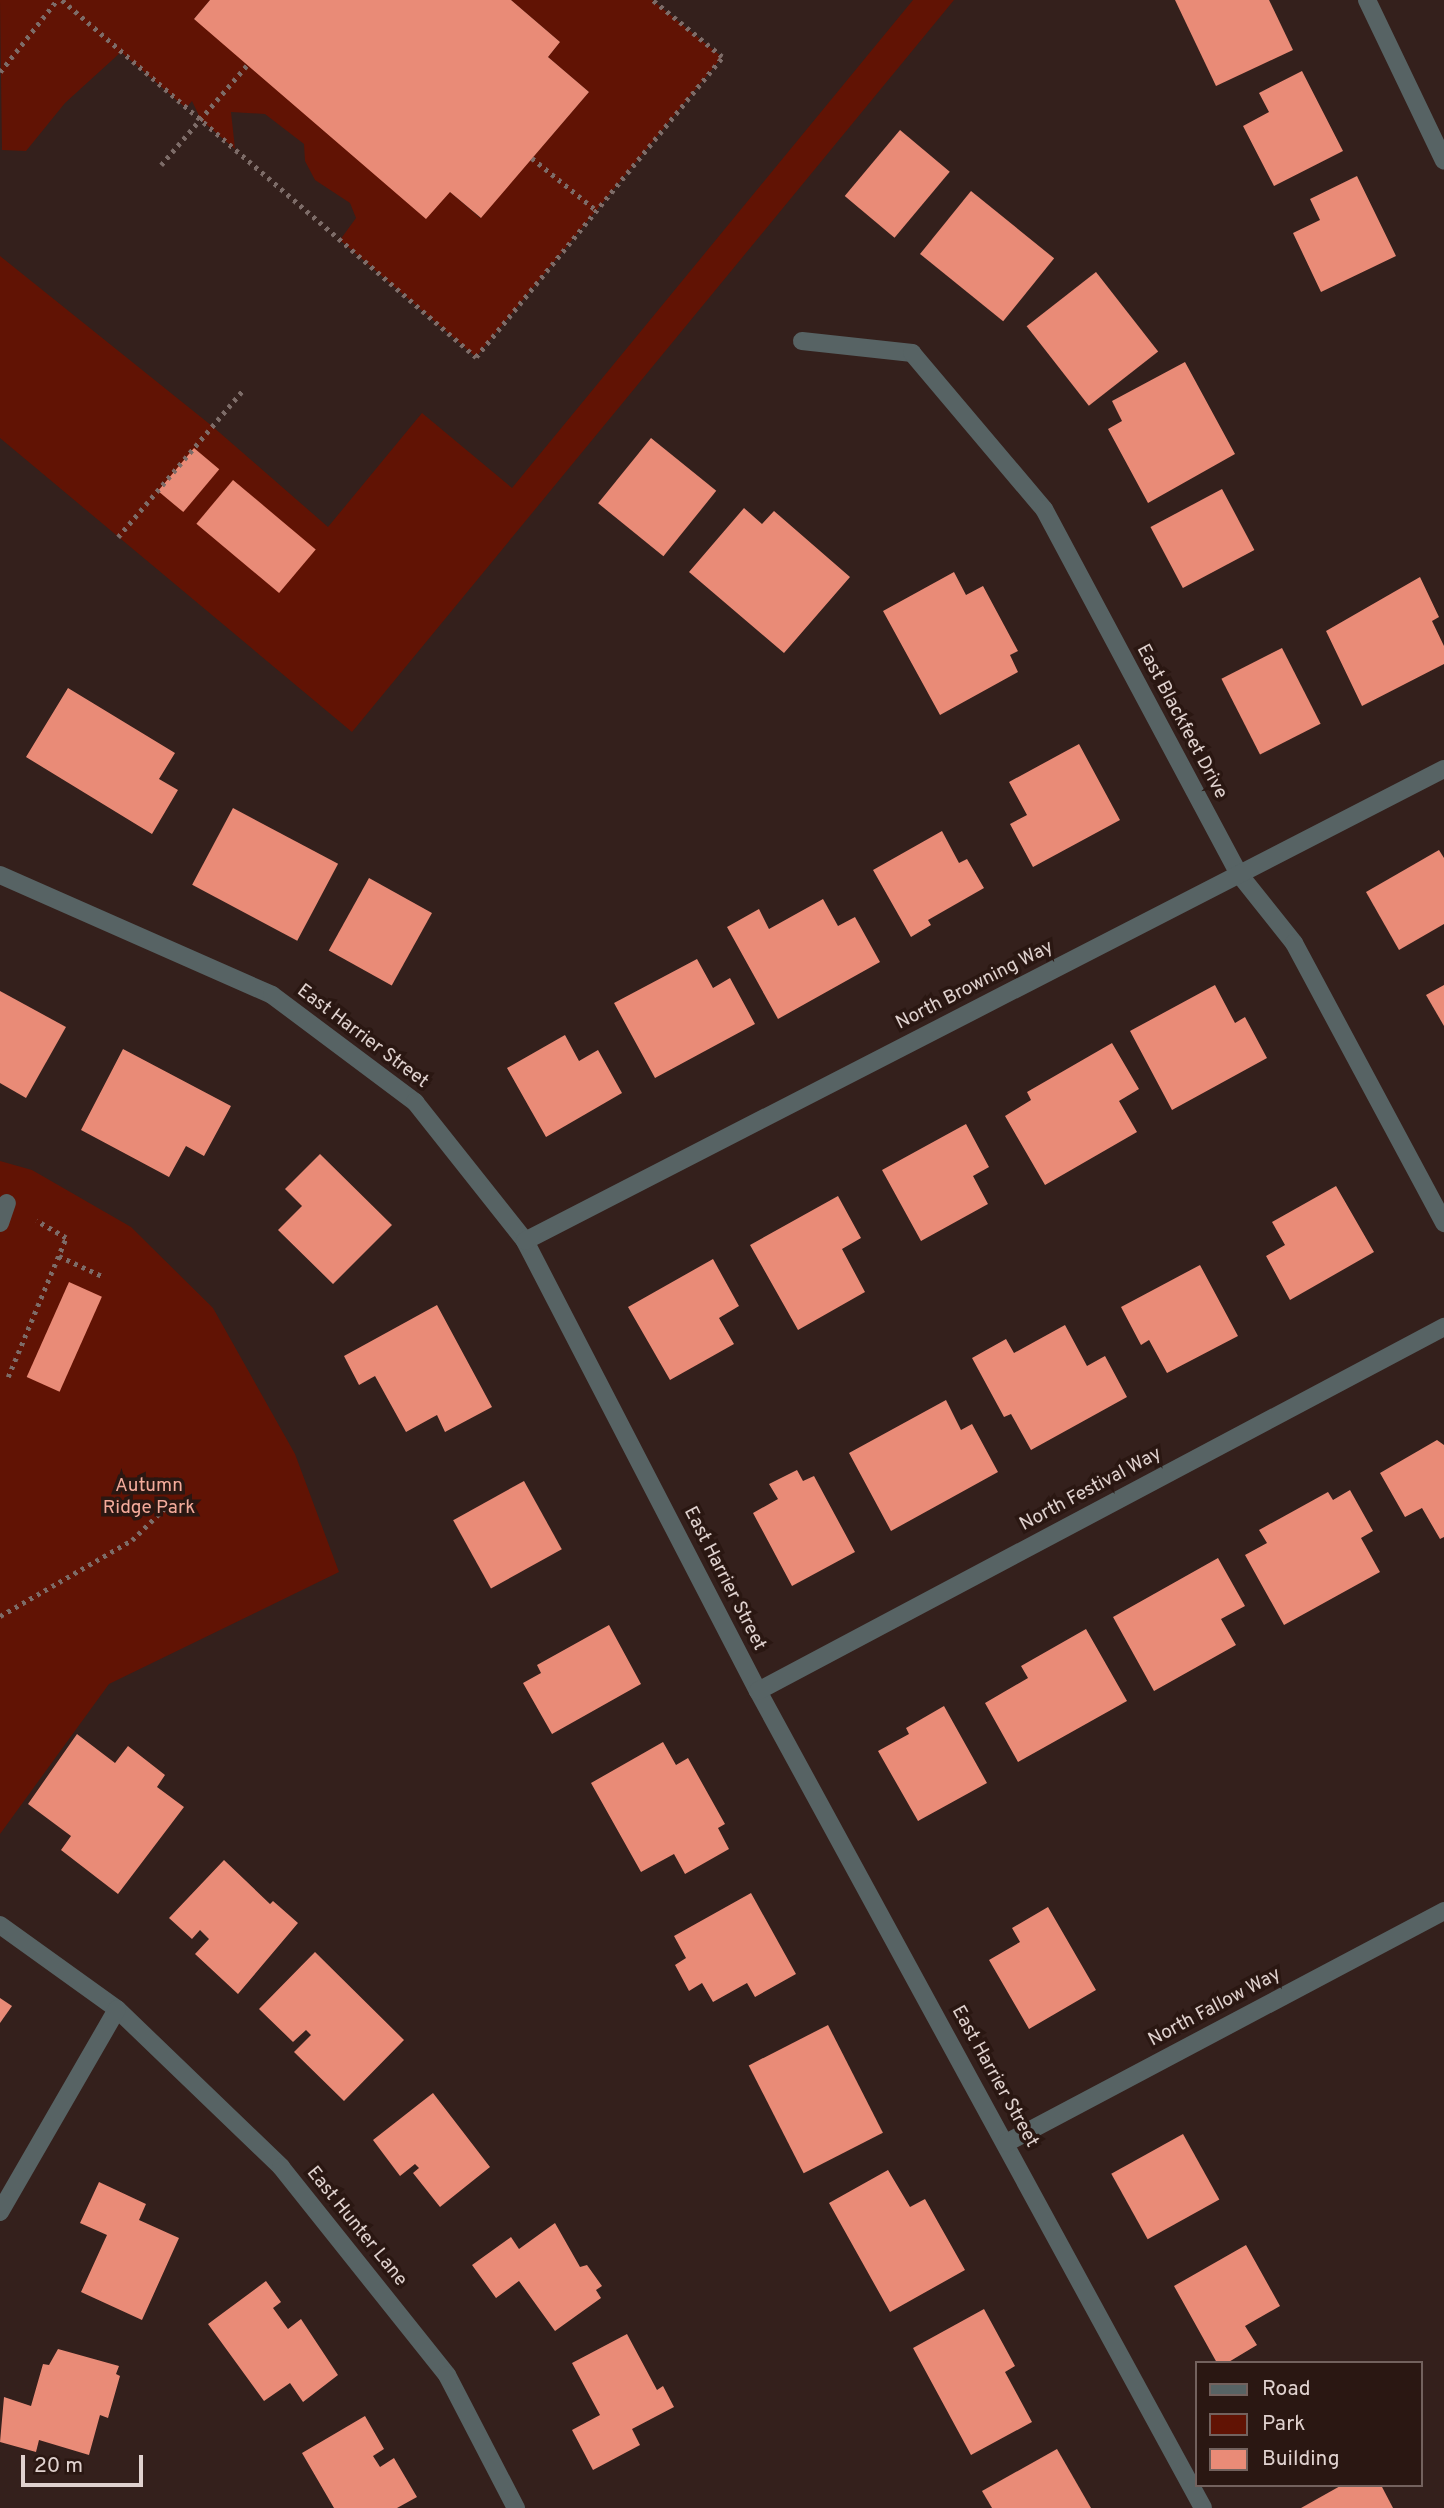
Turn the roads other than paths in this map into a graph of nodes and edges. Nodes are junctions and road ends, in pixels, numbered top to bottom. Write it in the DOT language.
graph roads {
  1 [pos="1367,0"];
  2 [pos="1444,161"];
  3 [pos="802,341"];
  4 [pos="1444,769"];
  5 [pos="1239,874"];
  6 [pos="0,875"];
  7 [pos="7,1203"];
  8 [pos="0,1223"];
  9 [pos="1444,1223"];
  10 [pos="525,1241"];
  11 [pos="1444,1327"];
  12 [pos="758,1691"];
  13 [pos="1444,1911"];
  14 [pos="0,1925"];
  15 [pos="117,2009"];
  16 [pos="1006,2143"];
  17 [pos="0,2211"];
  18 [pos="516,2508"];
  19 [pos="1203,2508"];
  1 -- 2 [label="street"];
  3 -- 5 [label="street, East Blackfeet Drive"];
  4 -- 5 [label="street, North Browning Way"];
  5 -- 9 [label="street, East Blackfeet Drive"];
  5 -- 10 [label="street, North Browning Way"];
  6 -- 10 [label="street, East Harrier Street"];
  7 -- 8 [label="street"];
  10 -- 12 [label="street, East Harrier Street"];
  11 -- 12 [label="street, North Festival Way"];
  12 -- 16 [label="street, East Harrier Street"];
  13 -- 16 [label="street, North Fallow Way"];
  14 -- 15 [label="street, East Hunter Lane"];
  15 -- 17 [label="street"];
  15 -- 18 [label="street, East Hunter Lane"];
  16 -- 19 [label="street, East Harrier Street"];
}
